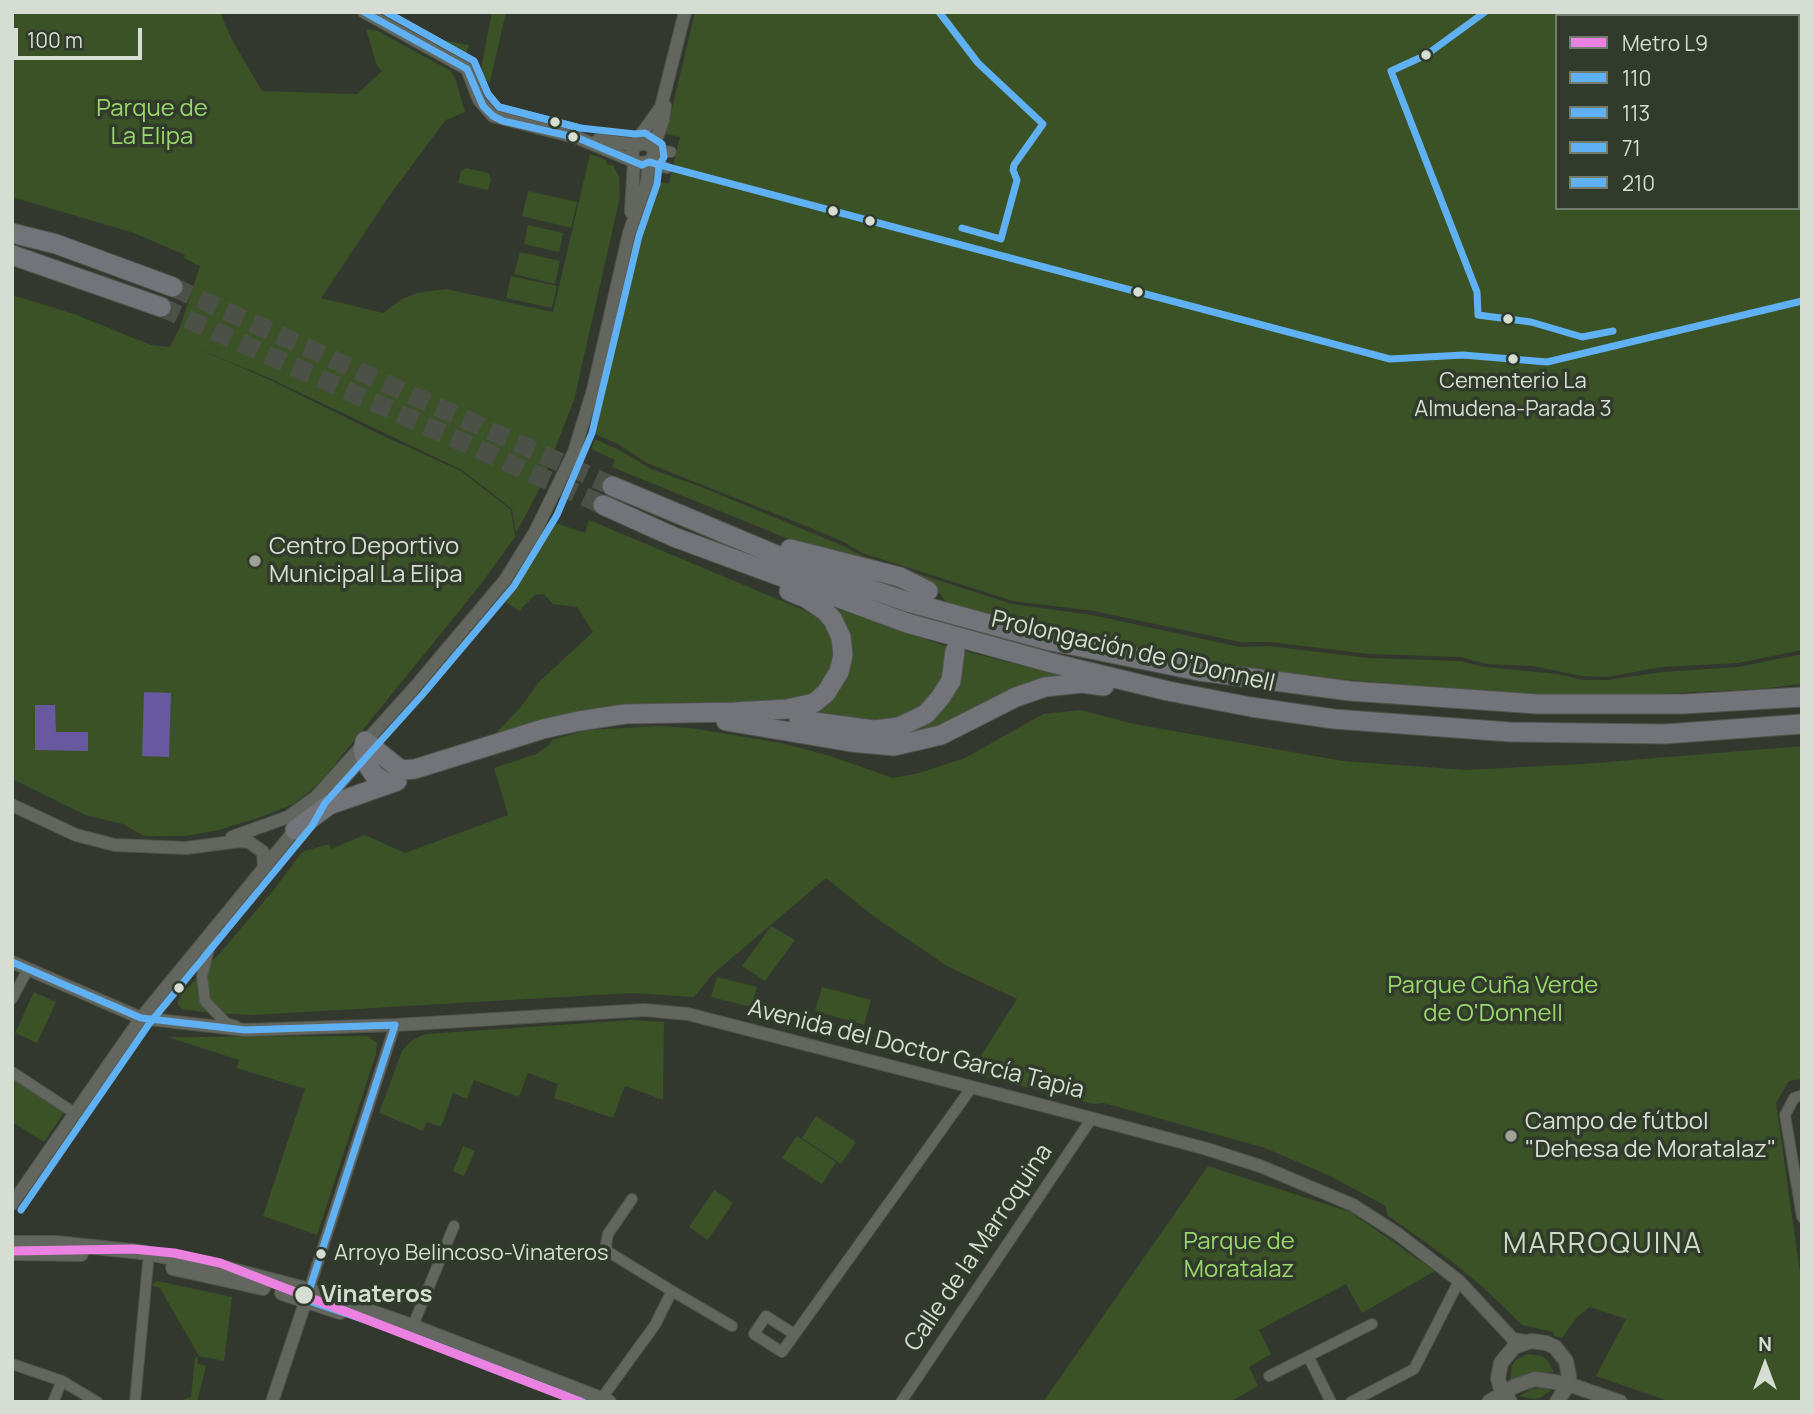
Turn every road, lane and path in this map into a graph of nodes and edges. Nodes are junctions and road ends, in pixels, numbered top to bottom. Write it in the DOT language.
graph roads {
  1 [pos="685,12"];
  2 [pos="369,13"];
  3 [pos="667,85"];
  4 [pos="578,138"];
  5 [pos="637,144"];
  6 [pos="671,152"];
  7 [pos="652,153"];
  8 [pos="634,161"];
  9 [pos="667,168"];
  10 [pos="12,223"];
  11 [pos="12,233"];
  12 [pos="629,233"];
  13 [pos="57,244"];
  14 [pos="12,256"];
  15 [pos="173,287"];
  16 [pos="161,307"];
  17 [pos="612,486"];
  18 [pos="603,505"];
  19 [pos="717,531"];
  20 [pos="674,537"];
  21 [pos="928,591"];
  22 [pos="955,651"];
  23 [pos="1168,691"];
  24 [pos="1802,697"];
  25 [pos="662,712"];
  26 [pos="735,712"];
  27 [pos="1802,724"];
  28 [pos="500,742"];
  29 [pos="367,747"];
  30 [pos="389,784"];
  31 [pos="316,797"];
  32 [pos="12,805"];
  33 [pos="299,825"];
  34 [pos="259,828"];
  35 [pos="215,843"];
  36 [pos="255,845"];
  37 [pos="264,868"];
  38 [pos="217,924"];
  39 [pos="12,962"];
  40 [pos="28,969"];
  41 [pos="12,999"];
  42 [pos="141,1018"];
  43 [pos="395,1025"];
  44 [pos="245,1030"];
  45 [pos="12,1072"];
  46 [pos="972,1087"];
  47 [pos="1802,1095"];
  48 [pos="76,1114"];
  49 [pos="1092,1118"];
  50 [pos="632,1199"];
  51 [pos="12,1205"];
  52 [pos="1802,1217"];
  53 [pos="454,1226"];
  54 [pos="12,1242"];
  55 [pos="12,1253"];
  56 [pos="148,1263"];
  57 [pos="1459,1281"];
  58 [pos="672,1291"];
  59 [pos="308,1295"];
  60 [pos="1372,1324"];
  61 [pos="732,1326"];
  62 [pos="410,1330"];
  63 [pos="794,1334"];
  64 [pos="1517,1343"];
  65 [pos="1308,1356"];
  66 [pos="12,1364"];
  67 [pos="1269,1376"];
  68 [pos="62,1381"];
  69 [pos="1568,1384"];
  70 [pos="1507,1398"];
  71 [pos="603,1401"];
  72 [pos="53,1402"];
  73 [pos="97,1402"];
  74 [pos="135,1402"];
  75 [pos="272,1402"];
  76 [pos="584,1402"];
  77 [pos="901,1402"];
  78 [pos="1331,1402"];
  79 [pos="1351,1402"];
  80 [pos="1489,1402"];
  81 [pos="1557,1402"];
  82 [pos="1620,1402"];
  1 -- 3 [label="street"];
  2 -- 4 [label="street"];
  3 -- 5 [label="street"];
  3 -- 7 [label="street"];
  4 -- 5 [label="street"];
  4 -- 8 [label="street"];
  5 -- 7 [label="street"];
  5 -- 8 [label="street"];
  6 -- 7 [label="street"];
  7 -- 8 [label="street"];
  7 -- 9 [label="street"];
  7 -- 12 [label="street"];
  8 -- 12 [label="street"];
  10 -- 13 [label="highway"];
  11 -- 13 [label="highway"];
  12 -- 29 [label="street"];
  13 -- 15 [label="highway"];
  14 -- 16 [label="highway"];
  17 -- 19 [label="highway, Prolongación de O'Donnell"];
  18 -- 20 [label="highway, Prolongación de O'Donnell"];
  19 -- 21 [label="highway"];
  19 -- 24 [label="highway, Prolongación de O'Donnell"];
  20 -- 23 [label="highway, Prolongación de O'Donnell"];
  20 -- 26 [label="highway"];
  22 -- 26 [label="highway"];
  23 -- 25 [label="highway"];
  23 -- 27 [label="highway, Prolongación de O'Donnell"];
  25 -- 26 [label="highway"];
  25 -- 28 [label="highway"];
  28 -- 29 [label="highway"];
  28 -- 30 [label="highway"];
  29 -- 30 [label="highway"];
  29 -- 31 [label="street"];
  29 -- 33 [label="street"];
  30 -- 33 [label="highway"];
  31 -- 33 [label="street"];
  31 -- 34 [label="street"];
  32 -- 35 [label="street"];
  33 -- 37 [label="street"];
  34 -- 35 [label="street"];
  34 -- 36 [label="street"];
  35 -- 36 [label="street"];
  36 -- 37 [label="street"];
  37 -- 38 [label="street"];
  38 -- 42 [label="street"];
  38 -- 44 [label="street"];
  39 -- 40 [label="street, Avenida del Doctor García Tapia"];
  40 -- 41 [label="street"];
  40 -- 42 [label="street, Avenida del Doctor García Tapia"];
  42 -- 44 [label="street, Avenida del Doctor García Tapia"];
  42 -- 48 [label="street"];
  43 -- 44 [label="street, Avenida del Doctor García Tapia"];
  43 -- 46 [label="street, Avenida del Doctor García Tapia"];
  43 -- 59 [label="street"];
  45 -- 48 [label="street"];
  46 -- 49 [label="street, Avenida del Doctor García Tapia"];
  46 -- 63 [label="street"];
  47 -- 52 [label="street"];
  48 -- 51 [label="street"];
  49 -- 57 [label="street, Avenida del Doctor García Tapia"];
  49 -- 77 [label="street, Calle de la Marroquina"];
  50 -- 58 [label="street"];
  53 -- 62 [label="street"];
  54 -- 59 [label="main road"];
  55 -- 56 [label="main road"];
  56 -- 59 [label="main road"];
  56 -- 74 [label="street"];
  57 -- 64 [label="street, Avenida del Doctor García Tapia"];
  57 -- 79 [label="street"];
  58 -- 61 [label="street"];
  58 -- 71 [label="street"];
  59 -- 62 [label="main road"];
  59 -- 75 [label="street"];
  60 -- 65 [label="street"];
  62 -- 71 [label="main road"];
  62 -- 76 [label="main road"];
  63 -- 63 [label="street"];
  64 -- 69 [label="main road"];
  64 -- 70 [label="main road"];
  65 -- 67 [label="street"];
  65 -- 78 [label="street"];
  66 -- 68 [label="street"];
  68 -- 72 [label="street"];
  68 -- 73 [label="street"];
  69 -- 70 [label="main road"];
  69 -- 81 [label="main road"];
  69 -- 82 [label="main road"];
  70 -- 80 [label="main road"];
}
